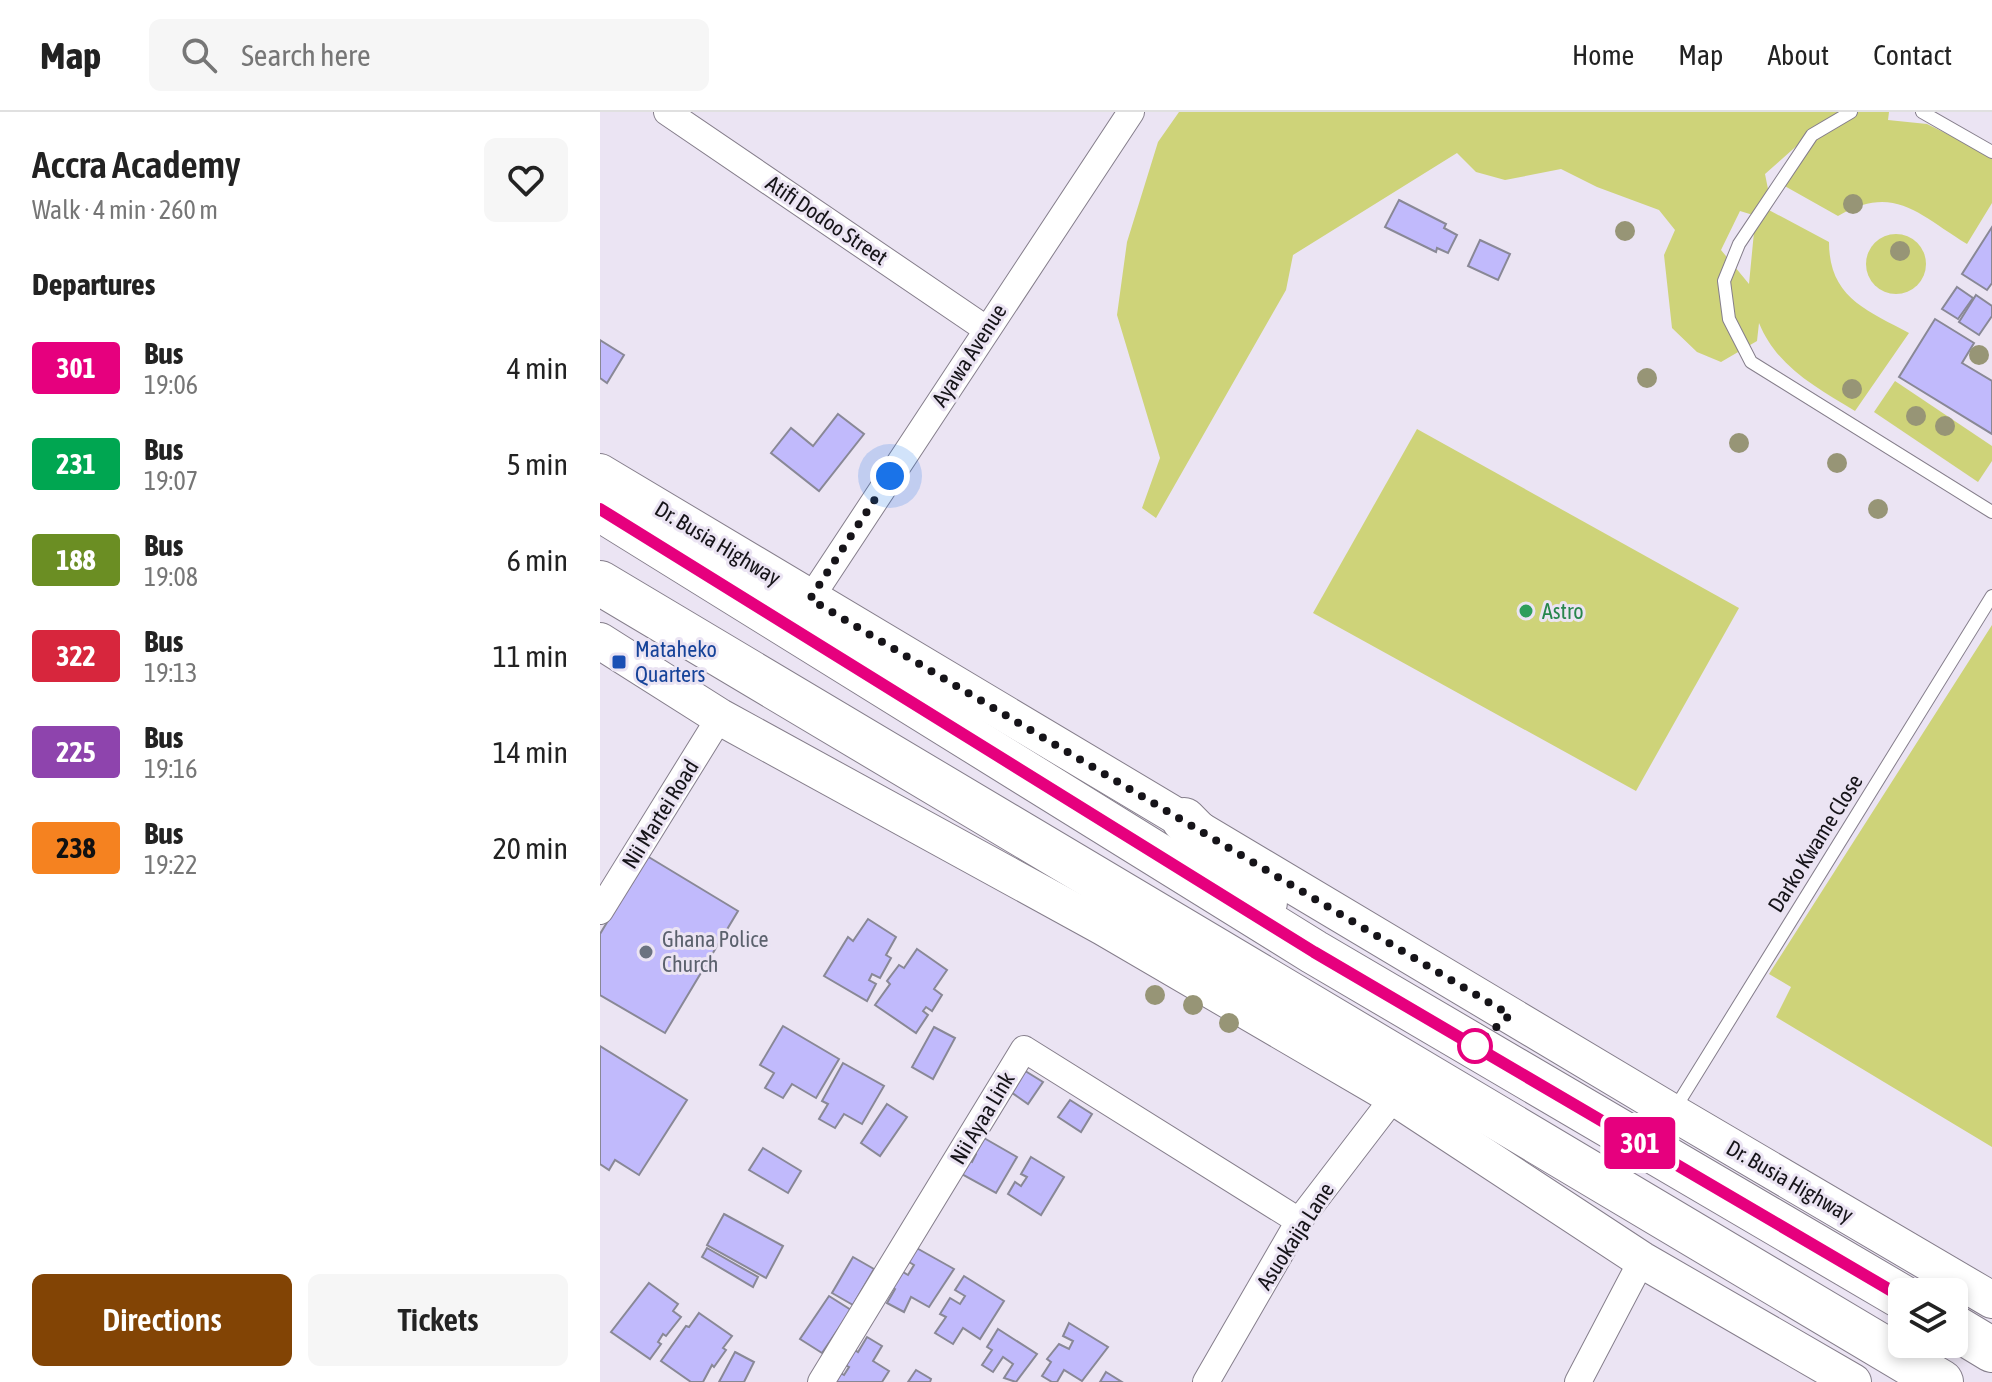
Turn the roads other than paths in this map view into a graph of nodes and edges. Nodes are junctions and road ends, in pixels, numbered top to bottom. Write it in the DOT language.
graph roads {
  1 [pos="667,112"];
  2 [pos="1131,112"];
  3 [pos="1851,112"];
  4 [pos="1922,112"];
  5 [pos="1992,152"];
  6 [pos="986,329"];
  7 [pos="600,472"];
  8 [pos="600,509"];
  9 [pos="1992,512"];
  10 [pos="600,583"];
  11 [pos="1992,596"];
  12 [pos="810,599"];
  13 [pos="600,641"];
  14 [pos="720,717"];
  15 [pos="1184,820"];
  16 [pos="600,911"];
  17 [pos="1314,952"];
  18 [pos="1394,1097"];
  19 [pos="1672,1112"];
  20 [pos="1299,1221"];
  21 [pos="1642,1260"];
  22 [pos="1888,1288"];
  23 [pos="1992,1300"];
  24 [pos="1888,1310"];
  25 [pos="1862,1335"];
  26 [pos="1968,1335"];
  27 [pos="1992,1350"];
  28 [pos="821,1382"];
  29 [pos="1206,1382"];
  30 [pos="1578,1382"];
  31 [pos="1853,1382"];
  32 [pos="1941,1382"];
  1 -- 6 [label="street, Atifi Dodoo Street"];
  2 -- 6 [label="street, Ayawa Avenue"];
  3 -- 9 [label="lane"];
  4 -- 5 [label="lane"];
  6 -- 12 [label="street, Ayawa Avenue"];
  7 -- 12 [label="street, Dr. Busia Highway"];
  8 -- 17 [label="highway, Dr. Busia Highway"];
  10 -- 25 [label="highway"];
  11 -- 19 [label="lane, Darko Kwame Close"];
  12 -- 15 [label="street, Dr. Busia Highway"];
  13 -- 14 [label="street"];
  14 -- 16 [label="street, Nii Martei Road"];
  14 -- 18 [label="street"];
  15 -- 17 [label="highway"];
  15 -- 19 [label="street, Dr. Busia Highway"];
  17 -- 22 [label="highway, Dr. Busia Highway"];
  18 -- 20 [label="street, Asuokaija Lane"];
  18 -- 21 [label="street"];
  19 -- 23 [label="street, Dr. Busia Highway"];
  20 -- 28 [label="street, Nii Ayaa Link"];
  20 -- 29 [label="street, Asuokaija Lane"];
  21 -- 30 [label="street"];
  21 -- 31 [label="street"];
  24 -- 25 [label="highway"];
  25 -- 32 [label="highway"];
  26 -- 27 [label="highway"];
}
